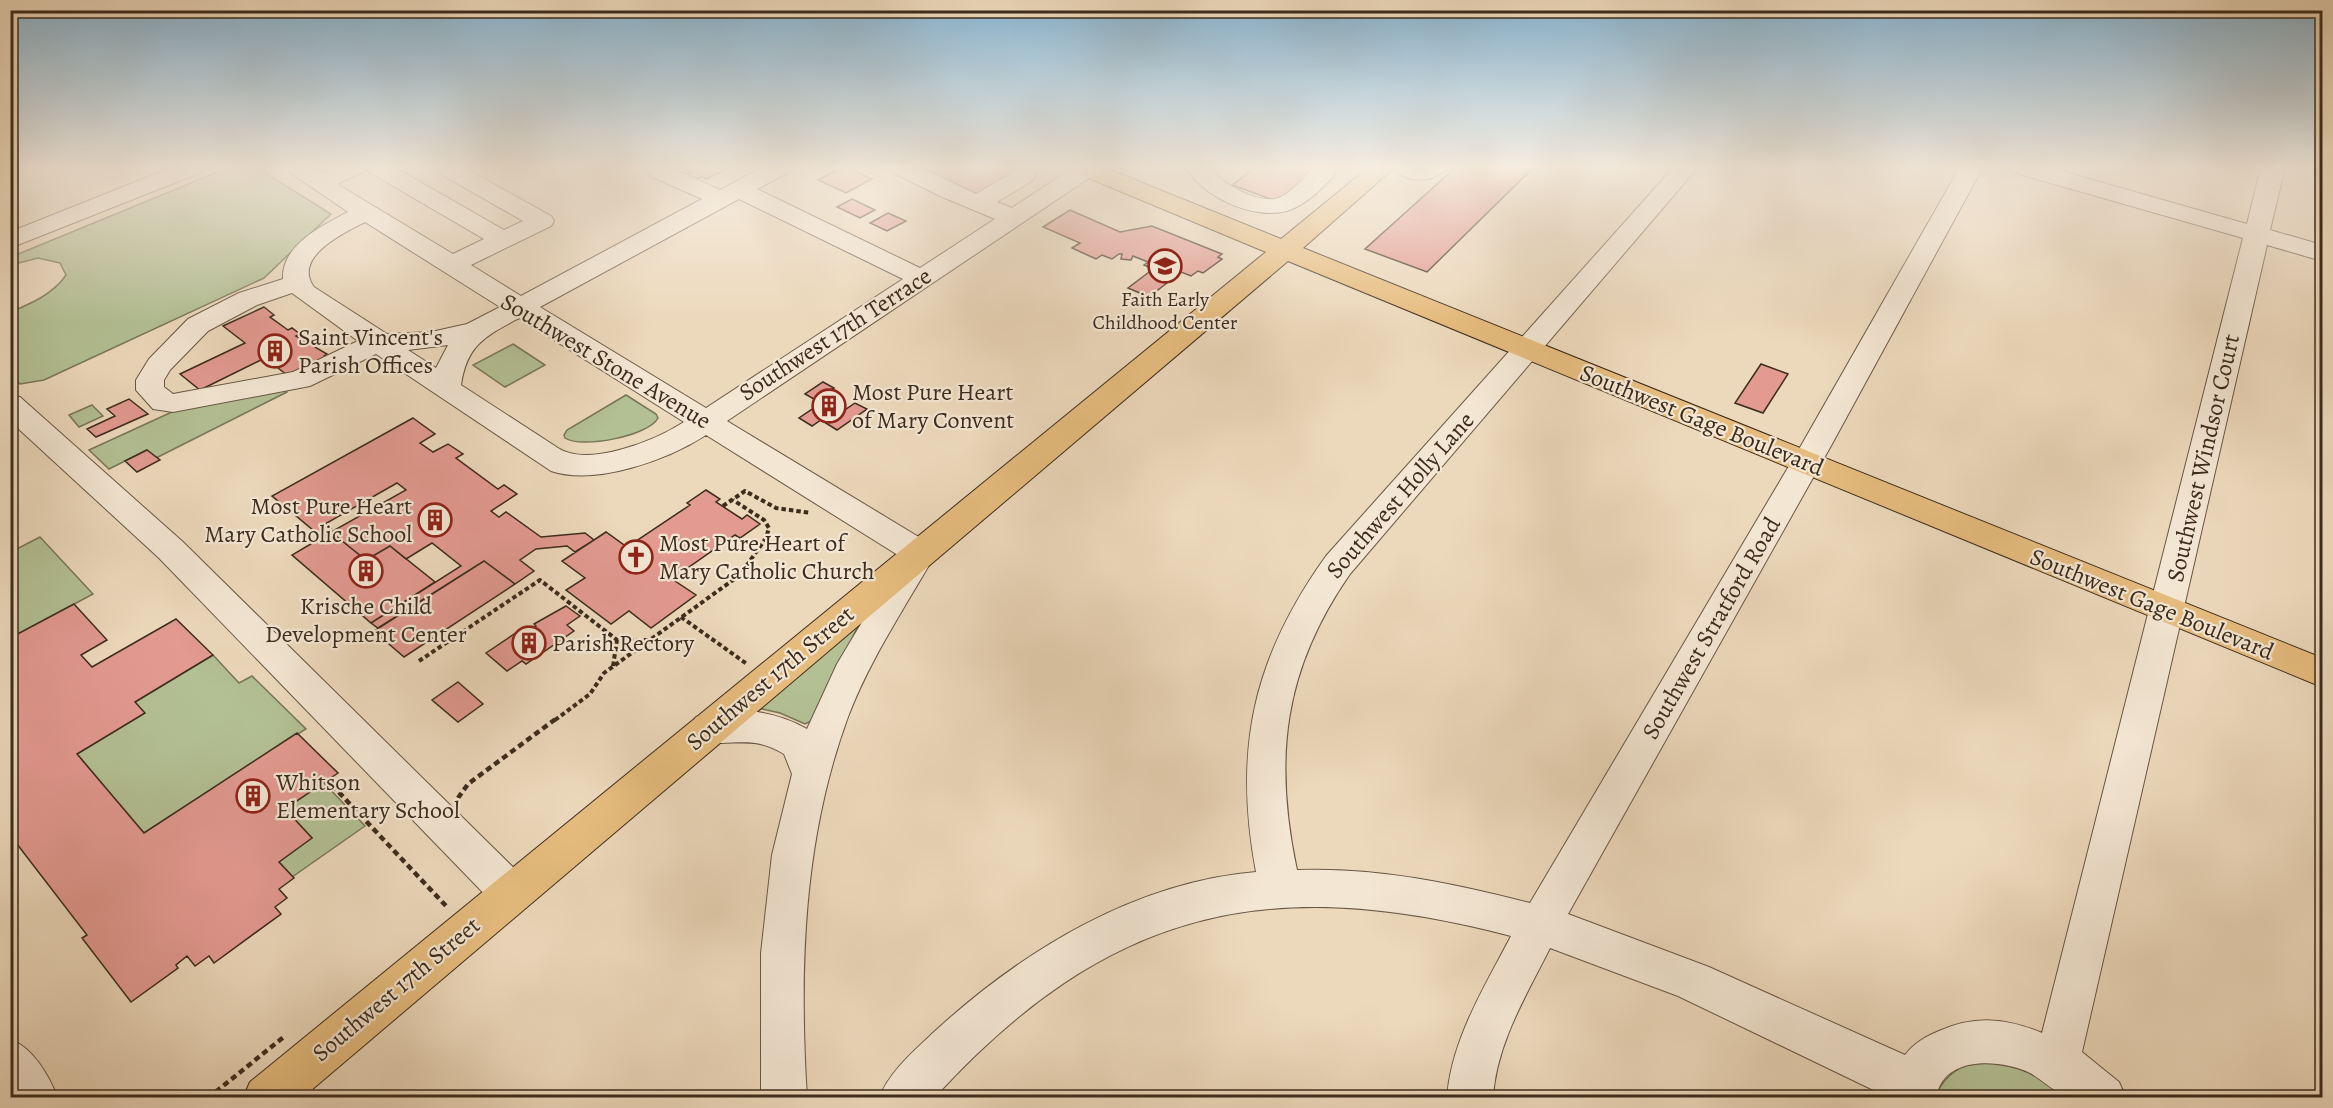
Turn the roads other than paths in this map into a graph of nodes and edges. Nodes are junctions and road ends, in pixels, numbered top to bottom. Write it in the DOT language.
graph roads {
  1 [pos="65,219"];
  2 [pos="354,219"];
  3 [pos="374,219"];
  4 [pos="466,219"];
  5 [pos="538,219"];
  6 [pos="685,219"];
  7 [pos="785,219"];
  8 [pos="1010,219"];
  9 [pos="1208,219"];
  10 [pos="1322,219"];
  11 [pos="1642,219"];
  12 [pos="1943,219"];
  13 [pos="2203,219"];
  14 [pos="2261,219"];
  15 [pos="2257,234"];
  16 [pos="503,240"];
  17 [pos="10,241"];
  18 [pos="1284,250"];
  19 [pos="2322,253"];
  20 [pos="450,265"];
  21 [pos="921,278"];
  22 [pos="297,283"];
  23 [pos="518,307"];
  24 [pos="475,331"];
  25 [pos="381,342"];
  26 [pos="1528,349"];
  27 [pos="446,387"];
  28 [pos="10,404"];
  29 [pos="704,420"];
  30 [pos="1806,463"];
  31 [pos="920,553"];
  32 [pos="2166,609"];
  33 [pos="2322,673"];
  34 [pos="710,728"];
  35 [pos="810,772"];
  36 [pos="500,884"];
  37 [pos="1280,889"];
  38 [pos="1539,926"];
  39 [pos="10,1062"];
  40 [pos="2057,1063"];
  41 [pos="1914,1091"];
  42 [pos="35,1098"];
  43 [pos="266,1098"];
  44 [pos="784,1098"];
  45 [pos="902,1098"];
  46 [pos="1470,1098"];
  47 [pos="2103,1098"];
  1 -- 17 [label="street"];
  2 -- 22 [label="street"];
  3 -- 20 [label="street, Southwest Stone Avenue"];
  4 -- 16 [label="street"];
  5 -- 16 [label="street"];
  6 -- 23 [label="street"];
  7 -- 21 [label="street"];
  8 -- 21 [label="street, Southwest 17th Terrace"];
  9 -- 18 [label="main road, Southwest Gage Boulevard"];
  10 -- 18 [label="main road, Southwest 17th Street"];
  11 -- 26 [label="street, Southwest Holly Lane"];
  12 -- 30 [label="street, Southwest Stratford Road"];
  13 -- 15 [label="street"];
  14 -- 15 [label="street, Southwest Windsor Court"];
  15 -- 19 [label="street"];
  15 -- 32 [label="street, Southwest Windsor Court"];
  16 -- 20 [label="street"];
  18 -- 26 [label="main road, Southwest Gage Boulevard"];
  18 -- 31 [label="main road, Southwest 17th Street"];
  20 -- 23 [label="street, Southwest Stone Avenue"];
  21 -- 29 [label="street, Southwest 17th Terrace"];
  22 -- 25 [label="street, Southwest 17th Terrace"];
  22 -- 25 [label="street"];
  23 -- 24 [label="street"];
  23 -- 29 [label="street, Southwest Stone Avenue"];
  24 -- 25 [label="street"];
  24 -- 27 [label="street"];
  25 -- 27 [label="street, Southwest 17th Terrace"];
  26 -- 30 [label="main road, Southwest Gage Boulevard"];
  26 -- 37 [label="street, Southwest Holly Lane"];
  27 -- 29 [label="street, Southwest 17th Terrace"];
  28 -- 36 [label="street"];
  29 -- 31 [label="street, Southwest Stone Avenue"];
  30 -- 32 [label="main road, Southwest Gage Boulevard"];
  30 -- 38 [label="street, Southwest Stratford Road"];
  31 -- 34 [label="main road, Southwest 17th Street"];
  31 -- 35 [label="street"];
  32 -- 33 [label="main road, Southwest Gage Boulevard"];
  32 -- 40 [label="street, Southwest Windsor Court"];
  34 -- 35 [label="street"];
  34 -- 36 [label="main road, Southwest 17th Street"];
  35 -- 44 [label="street"];
  36 -- 43 [label="main road, Southwest 17th Street"];
  37 -- 38 [label="street"];
  37 -- 45 [label="street"];
  38 -- 41 [label="street"];
  38 -- 46 [label="street, Southwest Stratford Road"];
  39 -- 42 [label="street"];
  40 -- 41 [label="street"];
  40 -- 47 [label="street"];
}
